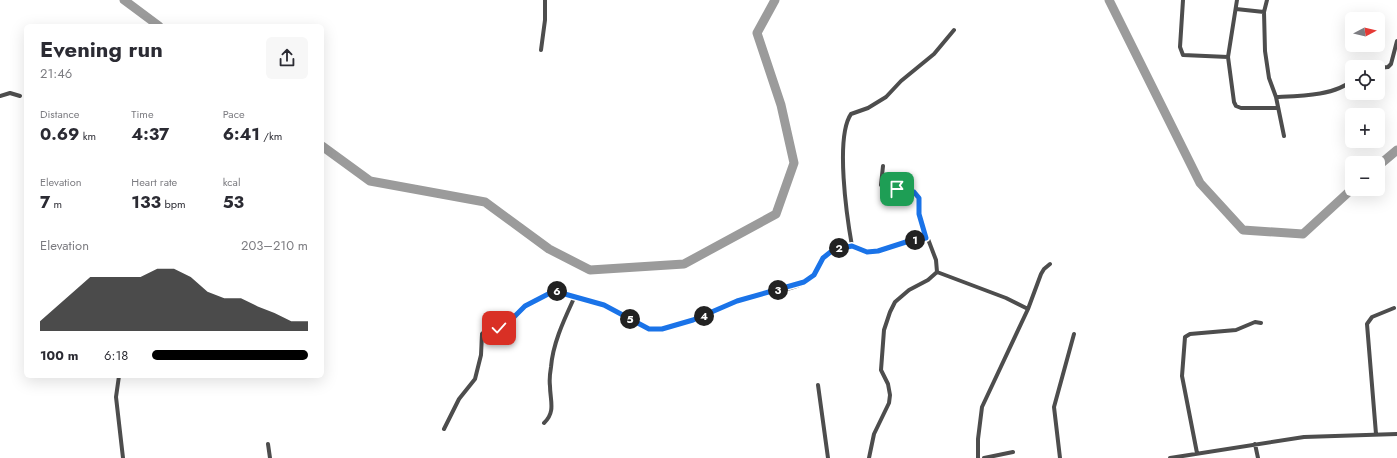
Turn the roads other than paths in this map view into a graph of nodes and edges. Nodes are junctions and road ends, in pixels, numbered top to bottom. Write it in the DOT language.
graph roads {
  1 [pos="545,0"];
  2 [pos="1183,0"];
  3 [pos="1237,0"];
  4 [pos="1267,0"];
  5 [pos="1236,9"];
  6 [pos="1264,12"];
  7 [pos="954,30"];
  8 [pos="1397,41"];
  9 [pos="541,50"];
  10 [pos="1228,57"];
  11 [pos="1385,67"];
  12 [pos="1345,84"];
  13 [pos="0,96"];
  14 [pos="20,96"];
  15 [pos="1276,97"];
  16 [pos="1278,108"];
  17 [pos="1284,136"];
  18 [pos="883,166"];
  19 [pos="926,238"];
  20 [pos="852,246"];
  21 [pos="1050,264"];
  22 [pos="937,272"];
  23 [pos="575,296"];
  24 [pos="1394,308"];
  25 [pos="1028,309"];
  26 [pos="1261,323"];
  27 [pos="1074,334"];
  28 [pos="119,378"];
  29 [pos="818,385"];
  30 [pos="544,424"];
  31 [pos="444,429"];
  32 [pos="1376,434"];
  33 [pos="1397,434"];
  34 [pos="268,444"];
  35 [pos="1255,444"];
  36 [pos="1013,452"];
  37 [pos="1197,453"];
  38 [pos="123,458"];
  39 [pos="270,458"];
  40 [pos="828,458"];
  41 [pos="869,458"];
  42 [pos="978,458"];
  43 [pos="984,458"];
  44 [pos="1060,458"];
  45 [pos="1170,458"];
  46 [pos="1258,458"];
  1 -- 9 [label="street"];
  2 -- 10 [label="street"];
  3 -- 5 [label="street"];
  4 -- 6 [label="street"];
  5 -- 6 [label="street"];
  5 -- 10 [label="street"];
  6 -- 15 [label="street"];
  7 -- 20 [label="street"];
  8 -- 11 [label="street"];
  10 -- 16 [label="street"];
  12 -- 15 [label="street"];
  13 -- 14 [label="street"];
  15 -- 16 [label="street"];
  16 -- 17 [label="street"];
  18 -- 19 [label="street"];
  19 -- 20 [label="street"];
  19 -- 22 [label="street"];
  20 -- 23 [label="street"];
  21 -- 25 [label="street"];
  22 -- 25 [label="street"];
  22 -- 41 [label="street"];
  23 -- 30 [label="street"];
  23 -- 31 [label="street"];
  24 -- 32 [label="street"];
  25 -- 42 [label="street"];
  26 -- 37 [label="street"];
  27 -- 44 [label="street"];
  28 -- 38 [label="street"];
  29 -- 40 [label="street"];
  32 -- 33 [label="street"];
  32 -- 35 [label="street"];
  34 -- 39 [label="street"];
  35 -- 37 [label="street"];
  35 -- 46 [label="street"];
  36 -- 43 [label="street"];
  37 -- 45 [label="street"];
}
